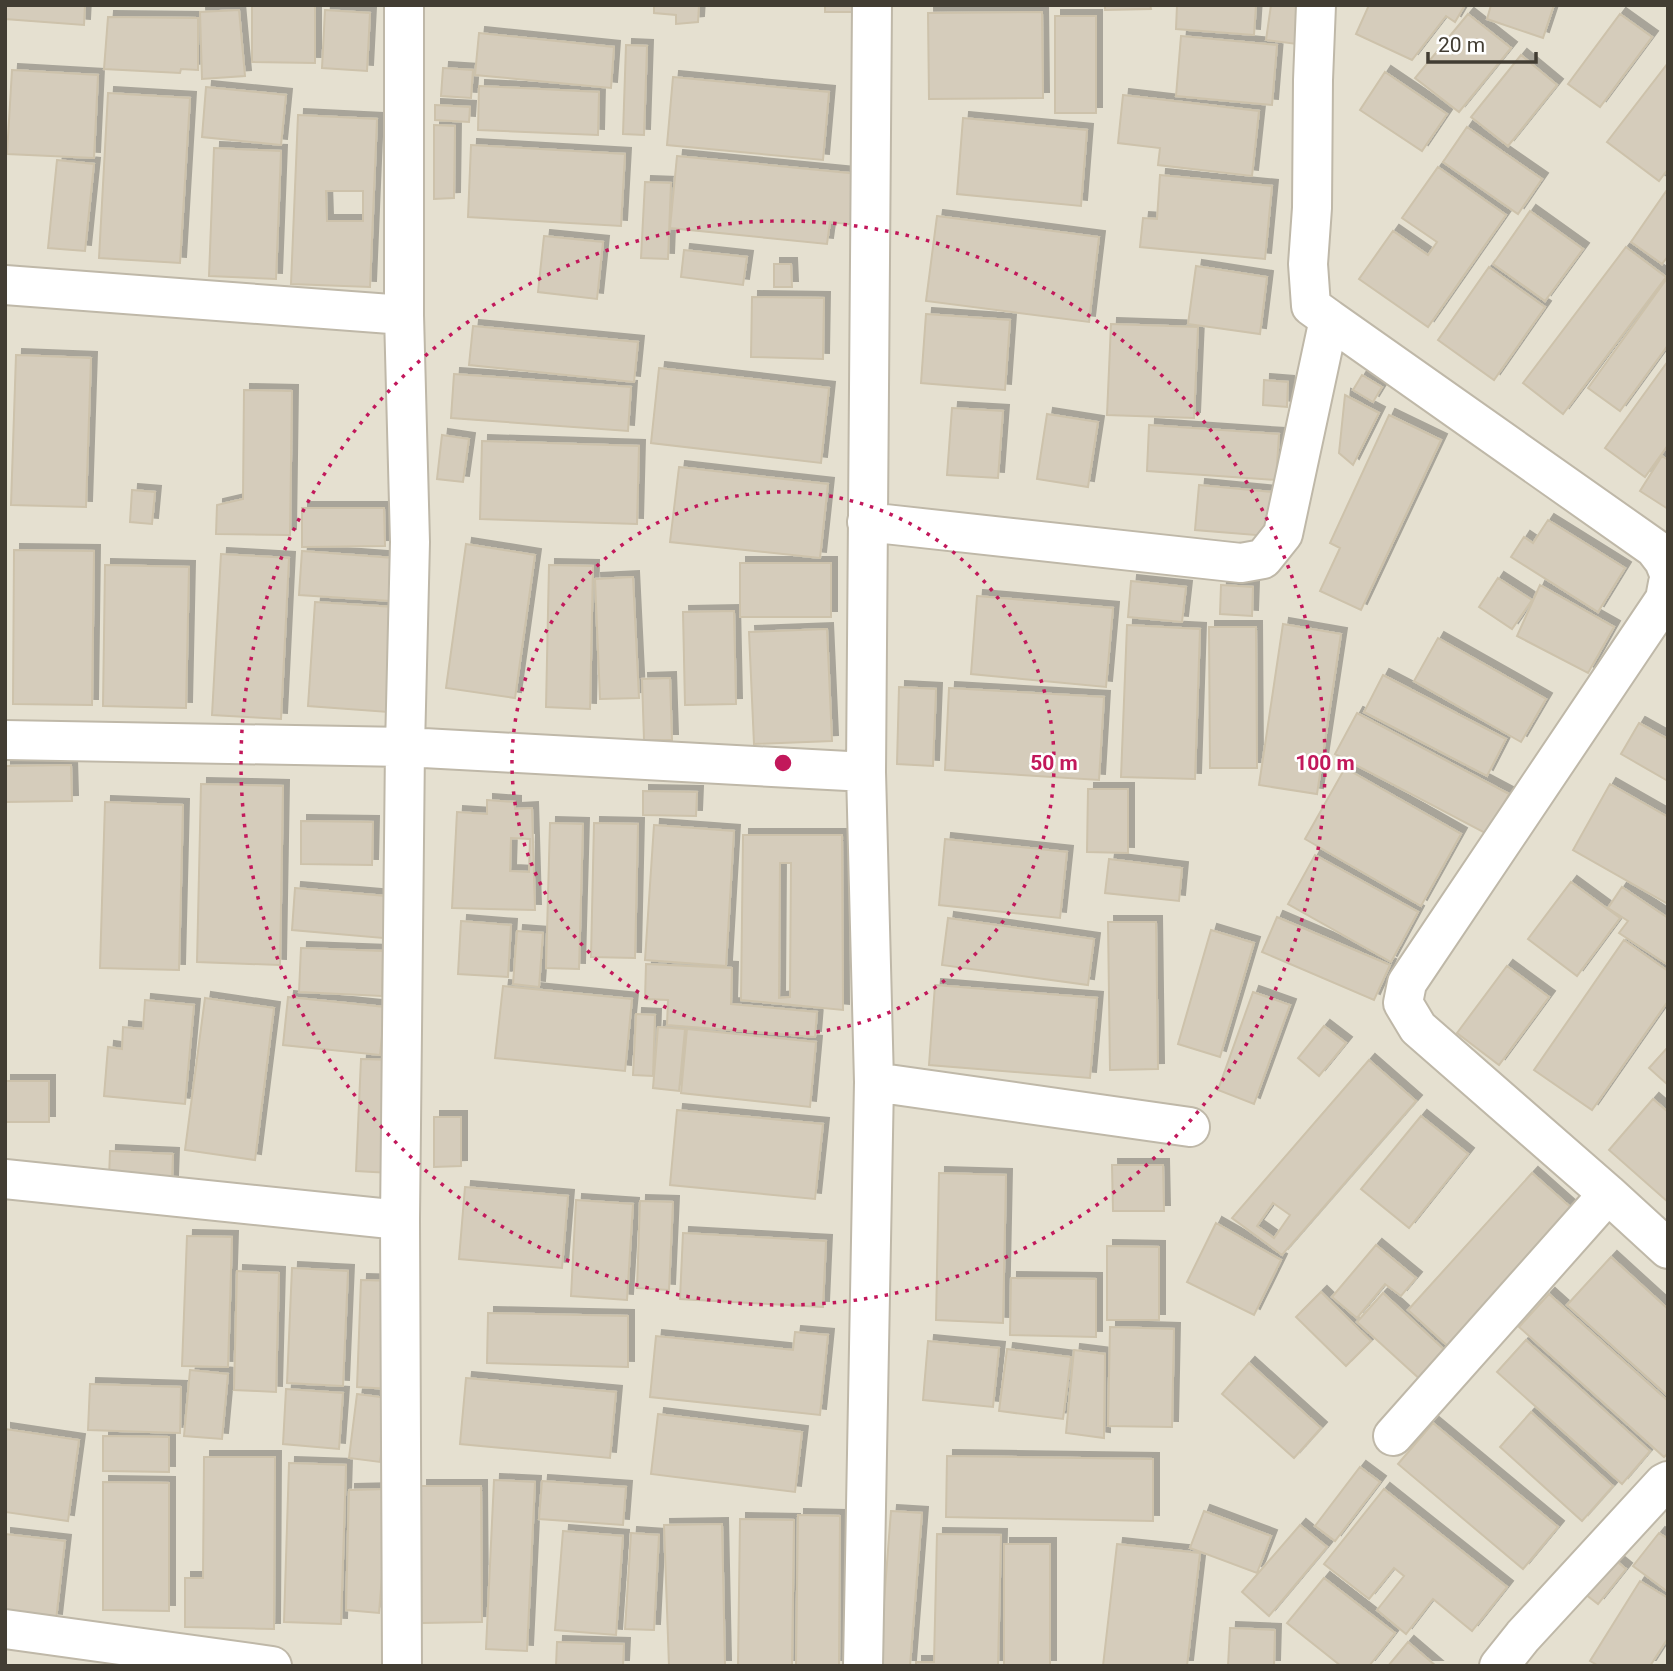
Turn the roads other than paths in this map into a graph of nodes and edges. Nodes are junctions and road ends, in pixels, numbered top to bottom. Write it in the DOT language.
graph roads {
  1 [pos="404,5"];
  2 [pos="872,5"];
  3 [pos="1316,5"];
  4 [pos="5,285"];
  5 [pos="404,315"];
  6 [pos="1329,319"];
  7 [pos="867,522"];
  8 [pos="1668,571"];
  9 [pos="1668,583"];
  10 [pos="5,740"];
  11 [pos="405,747"];
  12 [pos="866,772"];
  13 [pos="874,1082"];
  14 [pos="1190,1127"];
  15 [pos="5,1179"];
  16 [pos="1608,1194"];
  17 [pos="400,1220"];
  18 [pos="1668,1250"];
  19 [pos="1393,1436"];
  20 [pos="1668,1481"];
  21 [pos="5,1629"];
  22 [pos="272,1666"];
  23 [pos="402,1666"];
  24 [pos="863,1666"];
  25 [pos="1499,1666"];
  1 -- 5 [label="street"];
  2 -- 7 [label="street"];
  3 -- 6 [label="street"];
  4 -- 5 [label="street"];
  5 -- 11 [label="street"];
  6 -- 7 [label="street"];
  6 -- 8 [label="street"];
  7 -- 12 [label="street"];
  9 -- 16 [label="street"];
  10 -- 11 [label="street"];
  11 -- 12 [label="street"];
  11 -- 17 [label="street"];
  12 -- 13 [label="street"];
  13 -- 14 [label="street"];
  13 -- 24 [label="street"];
  15 -- 17 [label="street"];
  16 -- 18 [label="street"];
  16 -- 19 [label="street"];
  17 -- 23 [label="street"];
  20 -- 25 [label="street"];
  21 -- 22 [label="street"];
}
